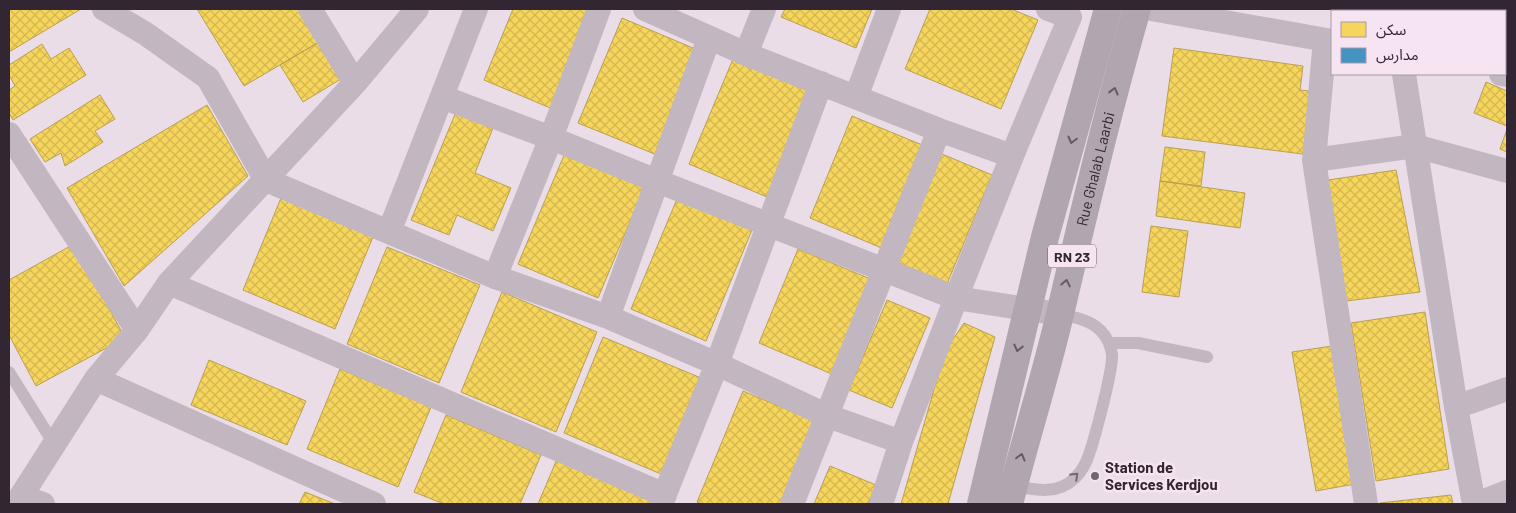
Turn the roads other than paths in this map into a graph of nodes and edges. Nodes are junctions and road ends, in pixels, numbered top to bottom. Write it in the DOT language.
graph roads {
  1 [pos="310,9"];
  2 [pos="416,9"];
  3 [pos="476,9"];
  4 [pos="599,9"];
  5 [pos="645,9"];
  6 [pos="764,9"];
  7 [pos="889,9"];
  8 [pos="1048,9"];
  9 [pos="1108,9"];
  10 [pos="1137,9"];
  11 [pos="1151,9"];
  12 [pos="112,10"];
  13 [pos="1071,13"];
  14 [pos="709,38"];
  15 [pos="1329,41"];
  16 [pos="746,54"];
  17 [pos="1404,75"];
  18 [pos="820,82"];
  19 [pos="355,83"];
  20 [pos="442,97"];
  21 [pos="856,97"];
  22 [pos="939,130"];
  23 [pos="9,134"];
  24 [pos="552,138"];
  25 [pos="1415,146"];
  26 [pos="1012,156"];
  27 [pos="1314,160"];
  28 [pos="1507,171"];
  29 [pos="266,180"];
  30 [pos="657,181"];
  31 [pos="768,225"];
  32 [pos="389,232"];
  33 [pos="884,270"];
  34 [pos="495,278"];
  35 [pos="169,283"];
  36 [pos="956,298"];
  37 [pos="1027,309"];
  38 [pos="1060,314"];
  39 [pos="608,317"];
  40 [pos="136,330"];
  41 [pos="1109,343"];
  42 [pos="1207,357"];
  43 [pos="717,364"];
  44 [pos="9,372"];
  45 [pos="96,379"];
  46 [pos="1507,389"];
  47 [pos="1456,407"];
  48 [pos="828,416"];
  49 [pos="901,442"];
  50 [pos="54,444"];
  51 [pos="1507,492"];
  52 [pos="1012,495"];
  53 [pos="18,500"];
  54 [pos="663,500"];
  55 [pos="43,504"];
  56 [pos="374,504"];
  57 [pos="792,504"];
  58 [pos="881,504"];
  59 [pos="981,504"];
  60 [pos="1366,504"];
  61 [pos="1476,504"];
  1 -- 19 [label="street"];
  2 -- 19 [label="street"];
  3 -- 20 [label="street"];
  4 -- 24 [label="street"];
  5 -- 14 [label="street"];
  6 -- 16 [label="street"];
  7 -- 21 [label="street"];
  8 -- 13 [label="street"];
  9 -- 37 [label="main road, Rue Ghalab Laarbi, one-way"];
  38 -- 10 [label="main road, Rue Ghalab Laarbi / RN 23, one-way"];
  11 -- 15 [label="street"];
  12 -- 29 [label="street"];
  13 -- 26 [label="street"];
  14 -- 16 [label="street"];
  14 -- 30 [label="street"];
  15 -- 27 [label="street"];
  16 -- 18 [label="street"];
  17 -- 25 [label="street"];
  18 -- 21 [label="street"];
  18 -- 31 [label="street"];
  19 -- 29 [label="street"];
  20 -- 24 [label="street"];
  20 -- 32 [label="street"];
  21 -- 22 [label="street"];
  22 -- 26 [label="street"];
  22 -- 33 [label="street"];
  23 -- 40 [label="street"];
  24 -- 30 [label="street"];
  24 -- 34 [label="street"];
  25 -- 27 [label="street"];
  25 -- 28 [label="street"];
  25 -- 47 [label="street"];
  26 -- 36 [label="street"];
  27 -- 60 [label="street"];
  29 -- 32 [label="street"];
  29 -- 35 [label="street"];
  30 -- 31 [label="street"];
  30 -- 39 [label="street"];
  31 -- 33 [label="street"];
  31 -- 43 [label="street"];
  32 -- 34 [label="street"];
  33 -- 36 [label="street"];
  33 -- 48 [label="street"];
  34 -- 39 [label="street"];
  35 -- 40 [label="street"];
  35 -- 54 [label="street"];
  36 -- 37 [label="street"];
  36 -- 49 [label="street"];
  37 -- 38 [label="street"];
  37 -- 59 [label="main road, Rue Ghalab Laarbi, one-way"];
  38 -- 41 [label="lane"];
  52 -- 38 [label="main road, Rue Ghalab Laarbi / RN 23, one-way"];
  39 -- 43 [label="street"];
  40 -- 45 [label="street"];
  41 -- 42 [label="lane"];
  52 -- 41 [label="lane, one-way"];
  43 -- 48 [label="street"];
  43 -- 54 [label="street"];
  44 -- 50 [label="lane"];
  45 -- 50 [label="street"];
  45 -- 56 [label="street"];
  46 -- 47 [label="street"];
  47 -- 61 [label="street"];
  48 -- 49 [label="street"];
  48 -- 57 [label="street"];
  49 -- 58 [label="street"];
  50 -- 53 [label="street"];
  51 -- 61 [label="street"];
  53 -- 55 [label="street"];
}
